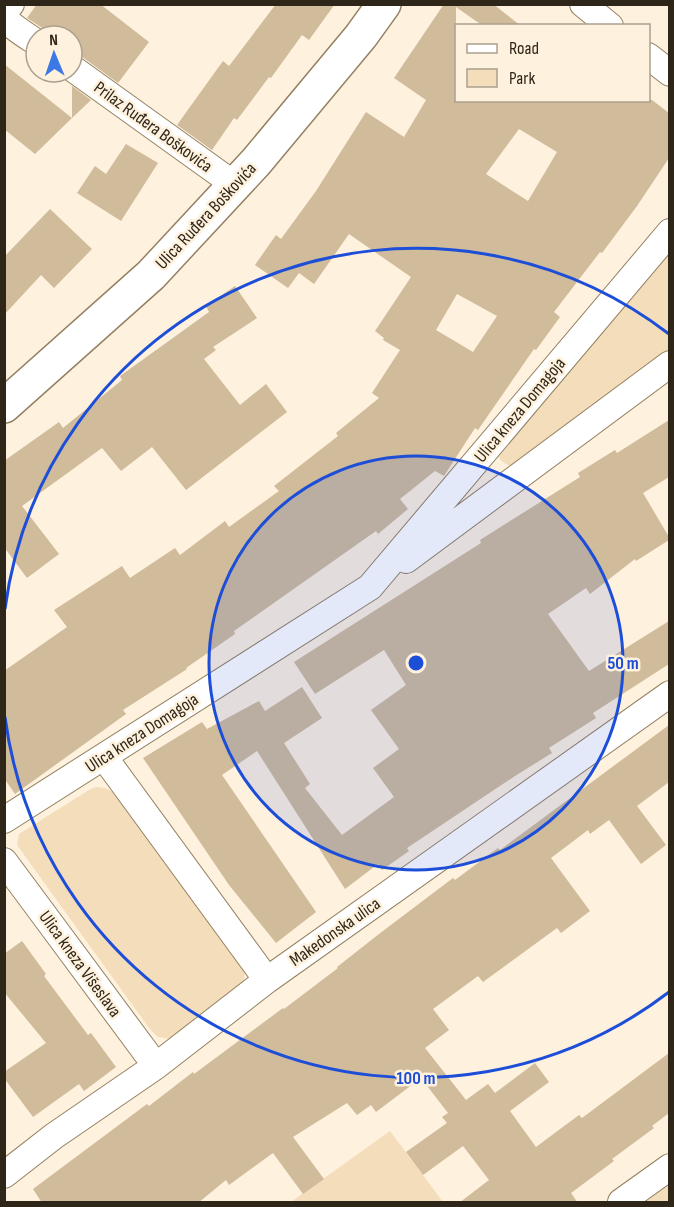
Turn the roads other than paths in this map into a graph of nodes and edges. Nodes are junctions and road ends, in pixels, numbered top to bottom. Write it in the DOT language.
graph roads {
  1 [pos="11,4"];
  2 [pos="384,4"];
  3 [pos="583,4"];
  4 [pos="608,24"];
  5 [pos="24,33"];
  6 [pos="650,58"];
  7 [pos="669,73"];
  8 [pos="84,77"];
  9 [pos="235,185"];
  10 [pos="669,232"];
  11 [pos="669,364"];
  12 [pos="4,406"];
  13 [pos="370,587"];
  14 [pos="669,694"];
  15 [pos="104,757"];
  16 [pos="4,820"];
  17 [pos="4,861"];
  18 [pos="267,980"];
  19 [pos="156,1066"];
  20 [pos="669,1167"];
  21 [pos="4,1175"];
  22 [pos="621,1203"];
  1 -- 5 [label="street"];
  2 -- 9 [label="main road, Ulica Ruđera Boškovića"];
  3 -- 4 [label="street"];
  6 -- 7 [label="street"];
  8 -- 9 [label="street, Prilaz Ruđera Boškovića"];
  9 -- 12 [label="main road, Ulica Ruđera Boškovića"];
  10 -- 13 [label="street, Ulica kneza Domagoja"];
  11 -- 13 [label="street, Ulica kneza Domagoja"];
  13 -- 15 [label="street, Ulica kneza Domagoja"];
  14 -- 18 [label="street, Makedonska ulica"];
  15 -- 16 [label="street, Ulica kneza Domagoja"];
  15 -- 18 [label="street"];
  17 -- 19 [label="street, Ulica kneza Višeslava"];
  18 -- 19 [label="street, Makedonska ulica"];
  19 -- 21 [label="street, Makedonska ulica"];
  20 -- 22 [label="street"];
}
